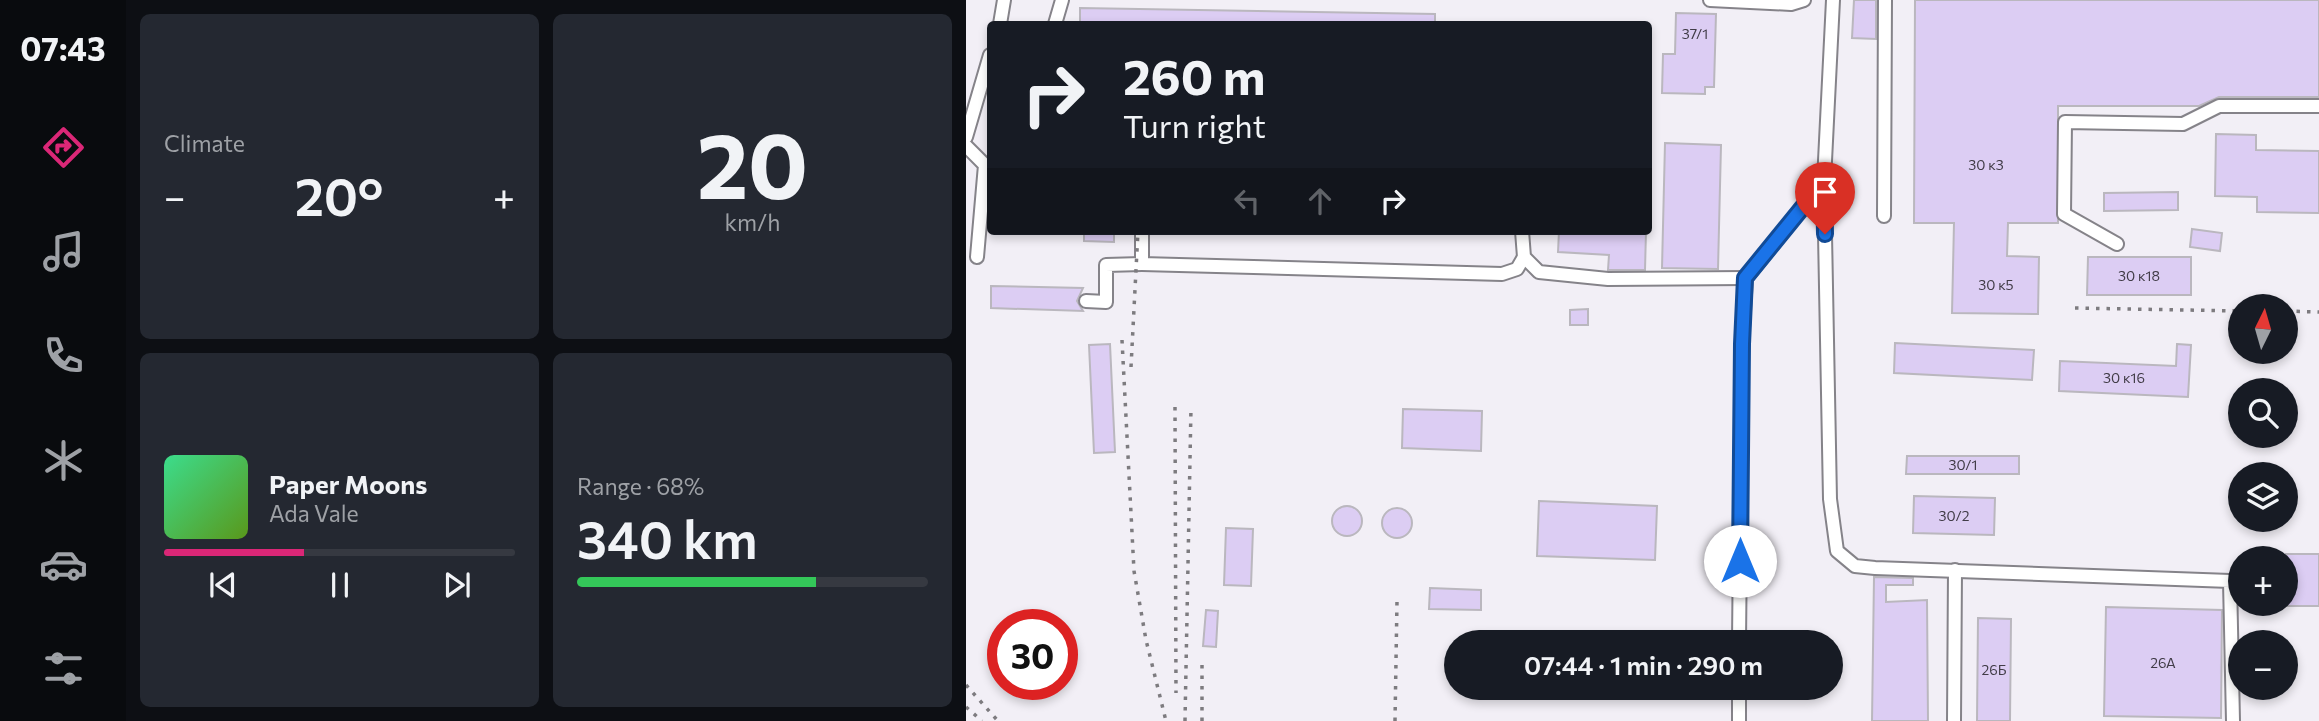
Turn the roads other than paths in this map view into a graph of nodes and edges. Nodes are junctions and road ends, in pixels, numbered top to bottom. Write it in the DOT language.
graph roads {
  1 [pos="1004,0"];
  2 [pos="1062,0"];
  3 [pos="1710,0"];
  4 [pos="1804,0"];
  5 [pos="1833,0"];
  6 [pos="1885,0"];
  7 [pos="1000,21"];
  8 [pos="1056,21"];
  9 [pos="987,65"];
  10 [pos="2319,106"];
  11 [pos="966,136"];
  12 [pos="966,146"];
  13 [pos="1824,181"];
  14 [pos="1884,216"];
  15 [pos="1142,235"];
  16 [pos="1522,235"];
  17 [pos="2117,244"];
  18 [pos="977,257"];
  19 [pos="1524,257"];
  20 [pos="1142,264"];
  21 [pos="1745,278"];
  22 [pos="1086,301"];
  23 [pos="1955,570"];
  24 [pos="1739,630"];
  25 [pos="1739,700"];
  26 [pos="1739,721"];
  27 [pos="1954,721"];
  28 [pos="2233,721"];
  1 -- 7 [label="street"];
  2 -- 8 [label="street"];
  3 -- 4 [label="street"];
  5 -- 13 [label="street"];
  6 -- 14 [label="street"];
  9 -- 11 [label="street"];
  10 -- 17 [label="street"];
  12 -- 18 [label="street"];
  13 -- 21 [label="street"];
  13 -- 23 [label="street"];
  15 -- 20 [label="street"];
  16 -- 19 [label="street"];
  19 -- 20 [label="street"];
  19 -- 21 [label="street"];
  20 -- 22 [label="street"];
  21 -- 24 [label="street"];
  23 -- 27 [label="street"];
  23 -- 28 [label="street"];
  25 -- 26 [label="street"];
}
